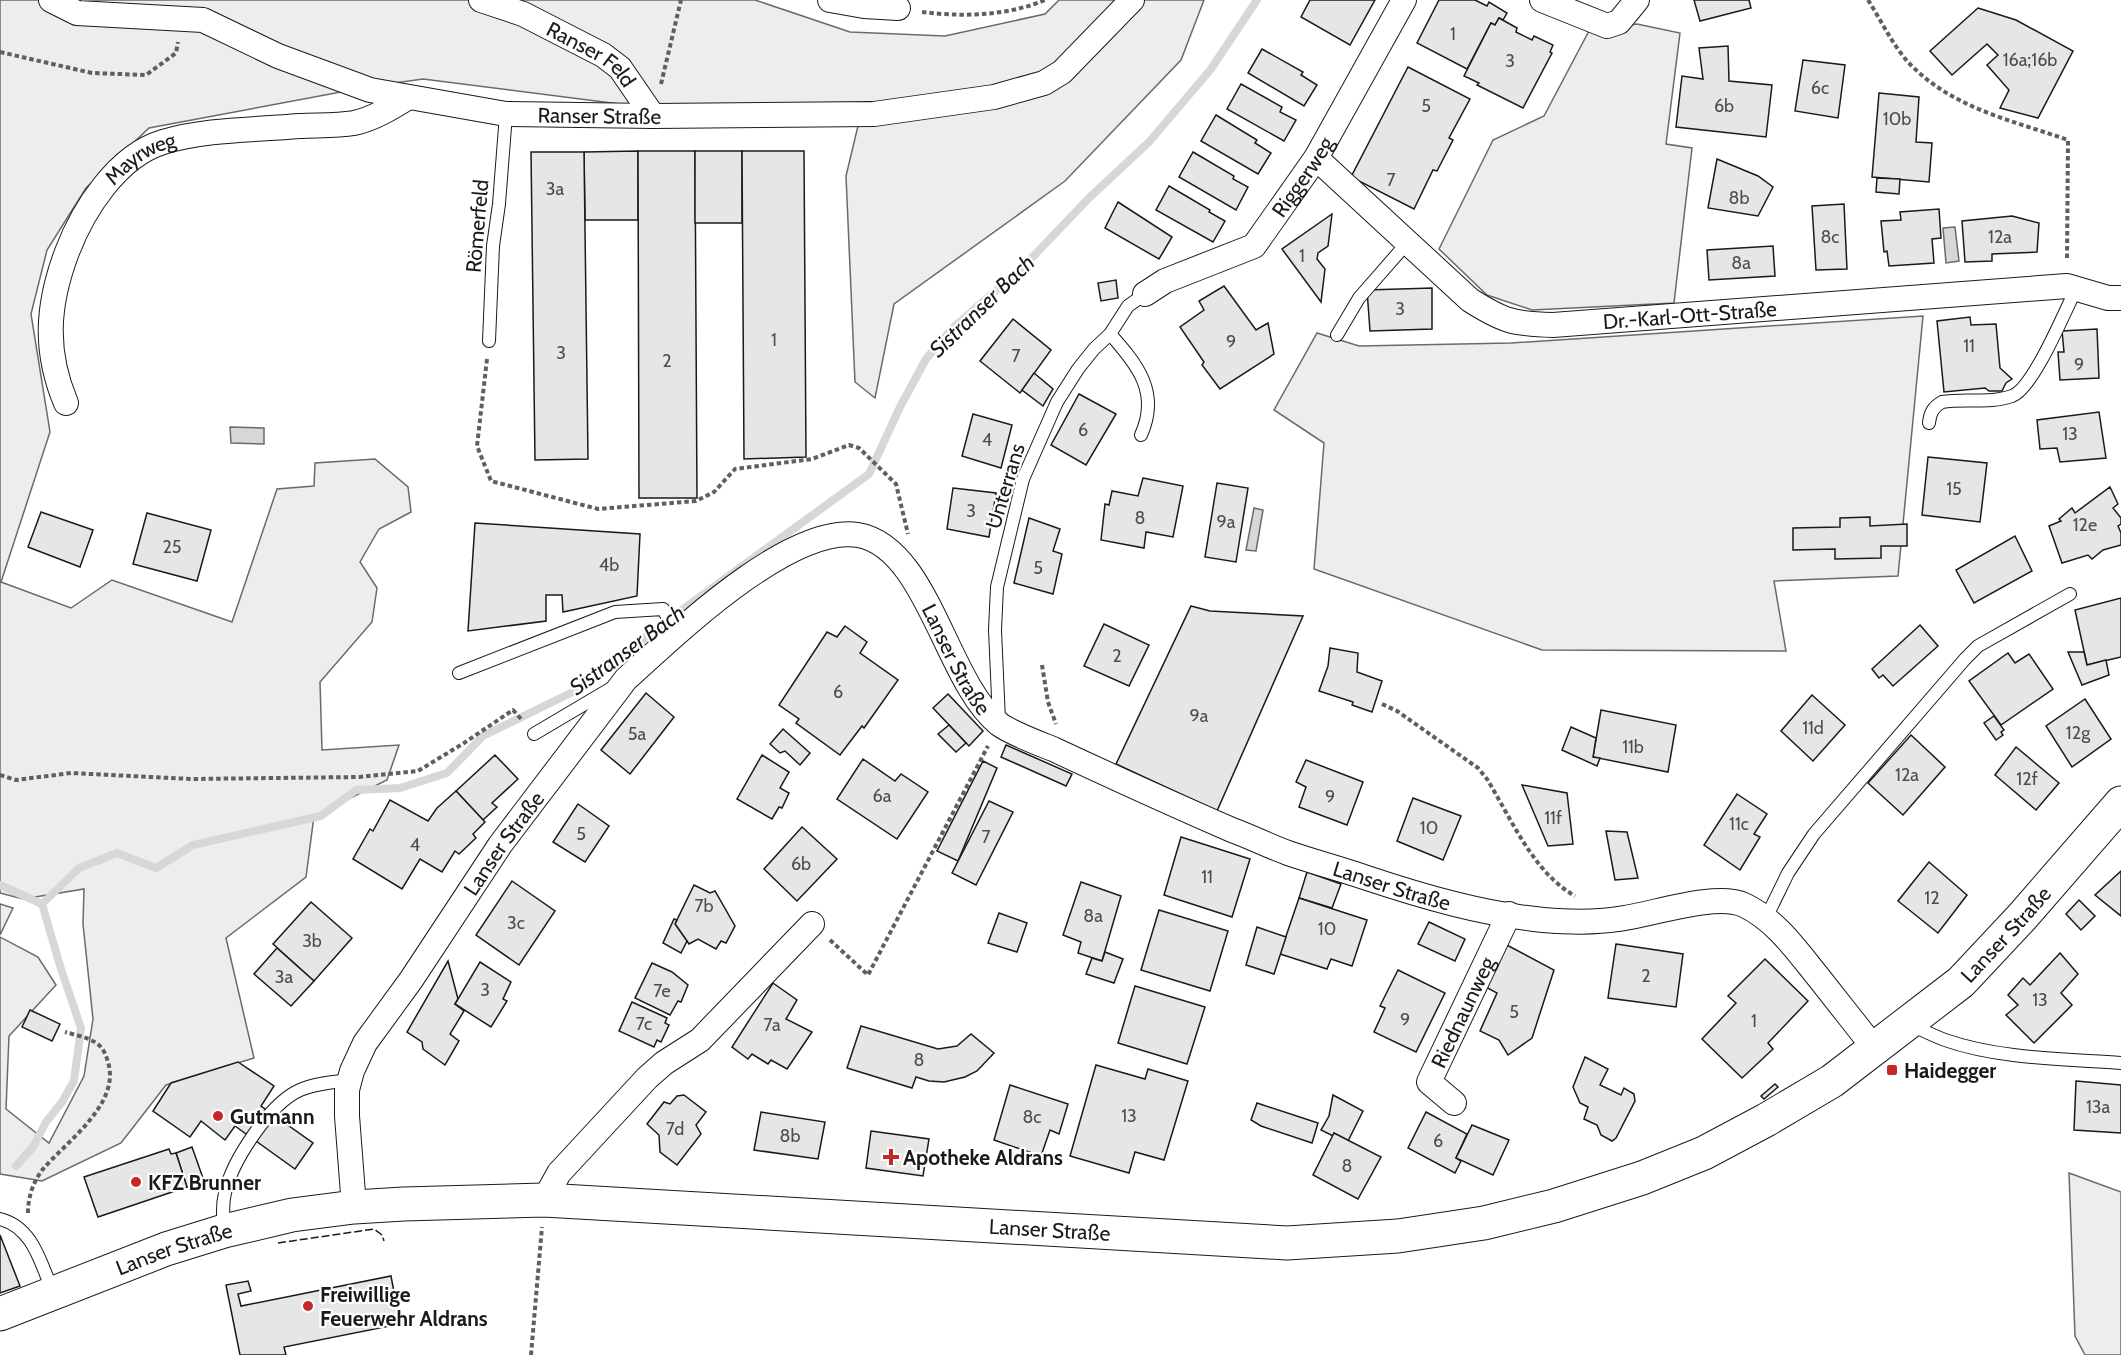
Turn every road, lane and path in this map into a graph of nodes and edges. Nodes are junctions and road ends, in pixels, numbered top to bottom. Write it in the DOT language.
graph roads {
  1 [pos="51,0"];
  2 [pos="481,0"];
  3 [pos="681,0"];
  4 [pos="830,0"];
  5 [pos="1045,0"];
  6 [pos="1132,0"];
  7 [pos="1404,0"];
  8 [pos="1542,0"];
  9 [pos="1637,0"];
  10 [pos="1868,0"];
  11 [pos="898,8"];
  12 [pos="182,18"];
  13 [pos="0,52"];
  14 [pos="407,98"];
  15 [pos="506,114"];
  16 [pos="653,116"];
  17 [pos="1316,158"];
  18 [pos="1407,243"];
  19 [pos="2071,287"];
  20 [pos="1145,294"];
  21 [pos="2121,298"];
  22 [pos="1110,334"];
  23 [pos="1337,335"];
  24 [pos="489,341"];
  25 [pos="66,403"];
  26 [pos="1929,423"];
  27 [pos="1141,435"];
  28 [pos="900,563"];
  29 [pos="2070,594"];
  30 [pos="673,627"];
  31 [pos="1042,665"];
  32 [pos="459,673"];
  33 [pos="627,680"];
  34 [pos="1382,704"];
  35 [pos="513,710"];
  36 [pos="999,724"];
  37 [pos="534,734"];
  38 [pos="1067,756"];
  39 [pos="0,776"];
  40 [pos="2121,803"];
  41 [pos="1509,914"];
  42 [pos="1766,918"];
  43 [pos="1616,920"];
  44 [pos="812,924"];
  45 [pos="1908,1024"];
  46 [pos="65,1032"];
  47 [pos="1875,1049"];
  48 [pos="2121,1063"];
  49 [pos="350,1080"];
  50 [pos="1454,1103"];
  51 [pos="544,1200"];
  52 [pos="354,1207"];
  53 [pos="0,1219"];
  54 [pos="224,1231"];
  55 [pos="26,1234"];
  56 [pos="53,1293"];
  57 [pos="0,1314"];
  58 [pos="531,1355"];
  1 -- 12 [label="street, Ranser Straße"];
  2 -- 16 [label="street, Ranser Feld"];
  3 -- 16 [label="path"];
  4 -- 11 [label="street"];
  5 -- 11 [label="path"];
  6 -- 16 [label="street, Ranser Straße"];
  7 -- 17 [label="street, Riggerweg"];
  8 -- 9 [label="street"];
  10 -- 19 [label="path"];
  12 -- 13 [label="path"];
  12 -- 14 [label="street, Ranser Straße"];
  14 -- 15 [label="street, Ranser Straße"];
  14 -- 25 [label="street, Mayrweg"];
  15 -- 16 [label="street, Ranser Straße"];
  15 -- 24 [label="lane, Römerfeld"];
  17 -- 18 [label="street, Dr.-Karl-Ott-Straße"];
  17 -- 20 [label="street, Riggerweg"];
  18 -- 19 [label="street, Dr.-Karl-Ott-Straße"];
  18 -- 23 [label="lane"];
  19 -- 21 [label="street, Dr.-Karl-Ott-Straße"];
  19 -- 26 [label="lane"];
  20 -- 22 [label="lane, Unterrans"];
  22 -- 27 [label="lane"];
  22 -- 36 [label="lane, Unterrans"];
  24 -- 28 [label="path"];
  28 -- 30 [label="street, Lanser Straße"];
  28 -- 36 [label="street, Lanser Straße"];
  29 -- 42 [label="lane"];
  30 -- 32 [label="lane"];
  30 -- 33 [label="street, Lanser Straße"];
  31 -- 38 [label="path"];
  33 -- 37 [label="lane"];
  33 -- 49 [label="street, Lanser Straße"];
  34 -- 43 [label="path"];
  35 -- 39 [label="path"];
  36 -- 38 [label="street, Lanser Straße"];
  36 -- 44 [label="path"];
  38 -- 41 [label="street, Lanser Straße"];
  40 -- 45 [label="main road, Lanser Straße"];
  41 -- 43 [label="street, Lanser Straße"];
  41 -- 50 [label="street, Riednaunweg"];
  42 -- 43 [label="street, Lanser Straße"];
  42 -- 47 [label="street, Lanser Straße"];
  44 -- 51 [label="street"];
  45 -- 47 [label="main road, Lanser Straße"];
  45 -- 48 [label="lane"];
  46 -- 55 [label="path"];
  47 -- 51 [label="main road, Lanser Straße"];
  49 -- 52 [label="street, Lanser Straße"];
  49 -- 54 [label="lane"];
  51 -- 52 [label="main road, Lanser Straße"];
  51 -- 58 [label="path"];
  52 -- 54 [label="main road, Lanser Straße"];
  53 -- 55 [label="lane"];
  54 -- 56 [label="main road, Lanser Straße"];
  55 -- 56 [label="lane"];
  56 -- 57 [label="main road, Lanser Straße"];
}
